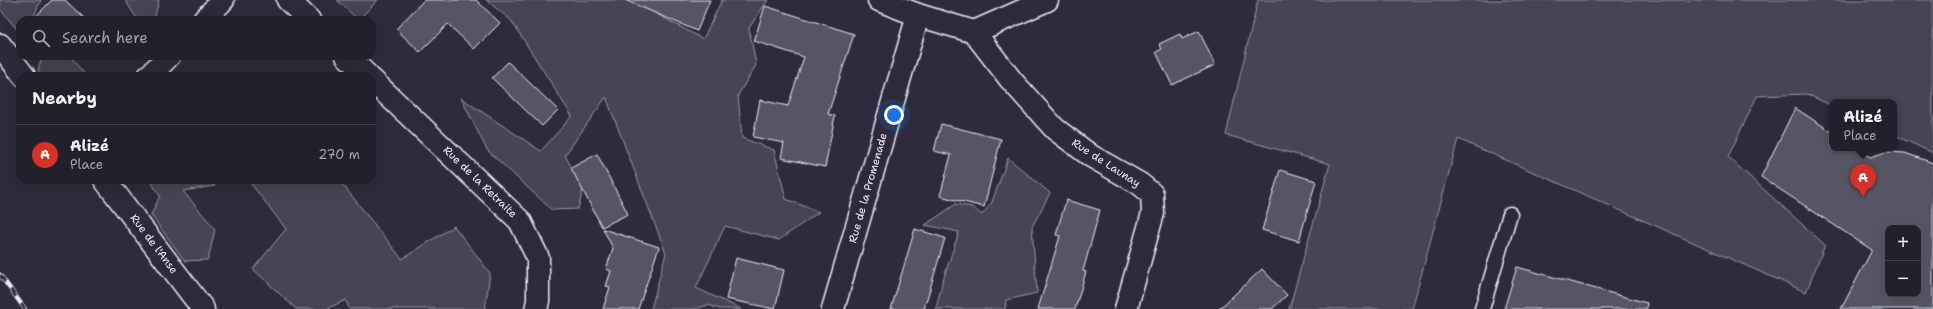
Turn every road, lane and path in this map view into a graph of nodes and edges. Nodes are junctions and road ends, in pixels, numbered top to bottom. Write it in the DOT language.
graph roads {
  1 [pos="223,0"];
  2 [pos="288,0"];
  3 [pos="879,0"];
  4 [pos="1047,0"];
  5 [pos="918,15"];
  6 [pos="208,16"];
  7 [pos="305,16"];
  8 [pos="974,32"];
  9 [pos="0,45"];
  10 [pos="164,60"];
  11 [pos="351,60"];
  12 [pos="21,72"];
  13 [pos="153,72"];
  14 [pos="364,72"];
  15 [pos="376,84"];
  16 [pos="108,184"];
  17 [pos="1510,214"];
  18 [pos="203,309"];
  19 [pos="536,309"];
  20 [pos="833,309"];
  21 [pos="1126,309"];
  22 [pos="1482,309"];
  1 -- 6 [label="street"];
  2 -- 7 [label="street"];
  3 -- 5 [label="street"];
  4 -- 8 [label="street"];
  5 -- 8 [label="street"];
  5 -- 20 [label="street, Rue de la Promenade"];
  8 -- 21 [label="street, Rue de Launay"];
  9 -- 12 [label="street"];
  10 -- 13 [label="street"];
  11 -- 14 [label="street"];
  15 -- 19 [label="street, Rue de la Retraite"];
  16 -- 18 [label="street, Rue de l'Anse"];
  17 -- 22 [label="lane"];
}
